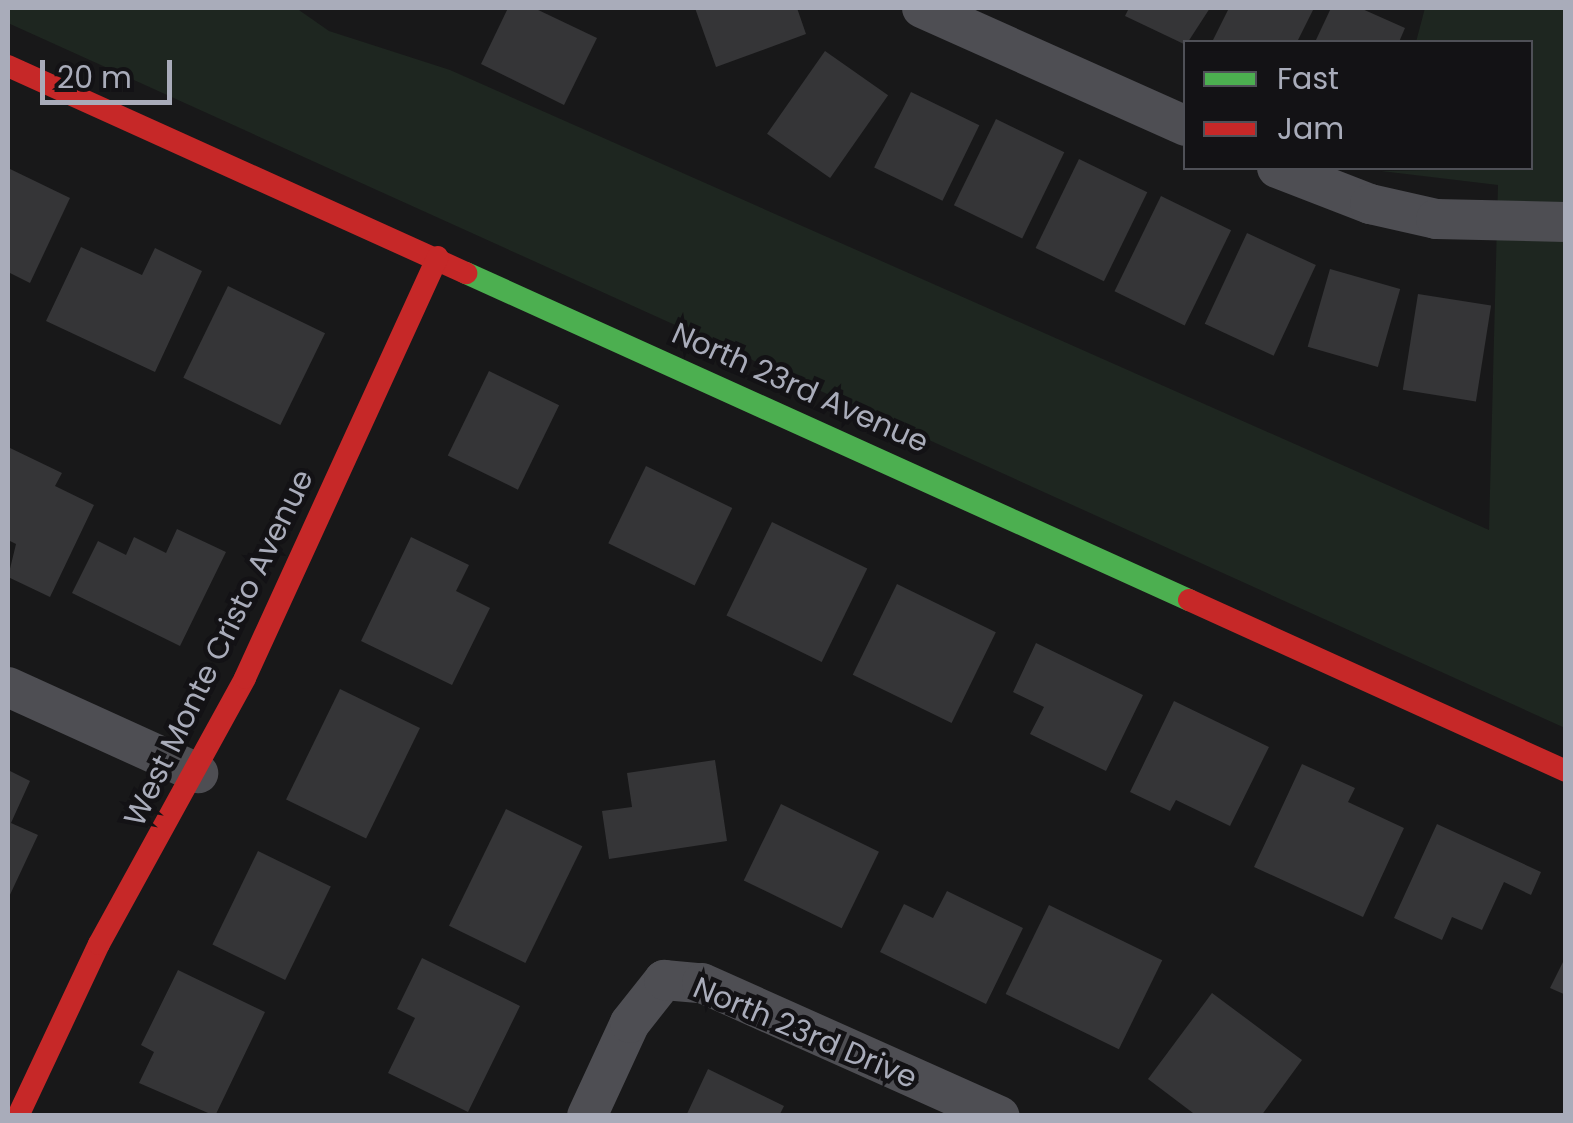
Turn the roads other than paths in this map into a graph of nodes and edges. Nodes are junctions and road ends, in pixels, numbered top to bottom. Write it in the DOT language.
graph roads {
  1 [pos="922,8"];
  2 [pos="8,66"];
  3 [pos="1183,125"];
  4 [pos="1282,170"];
  5 [pos="1566,222"];
  6 [pos="438,257"];
  7 [pos="8,687"];
  8 [pos="1566,771"];
  9 [pos="198,773"];
  10 [pos="18,1116"];
  11 [pos="586,1116"];
  12 [pos="1000,1116"];
  1 -- 3 [label="street"];
  2 -- 6 [label="street, North 23rd Avenue"];
  4 -- 5 [label="street"];
  6 -- 8 [label="street, North 23rd Avenue"];
  6 -- 9 [label="street, West Monte Cristo Avenue"];
  7 -- 9 [label="street"];
  9 -- 10 [label="street, West Monte Cristo Avenue"];
  11 -- 12 [label="street, North 23rd Drive"];
}
